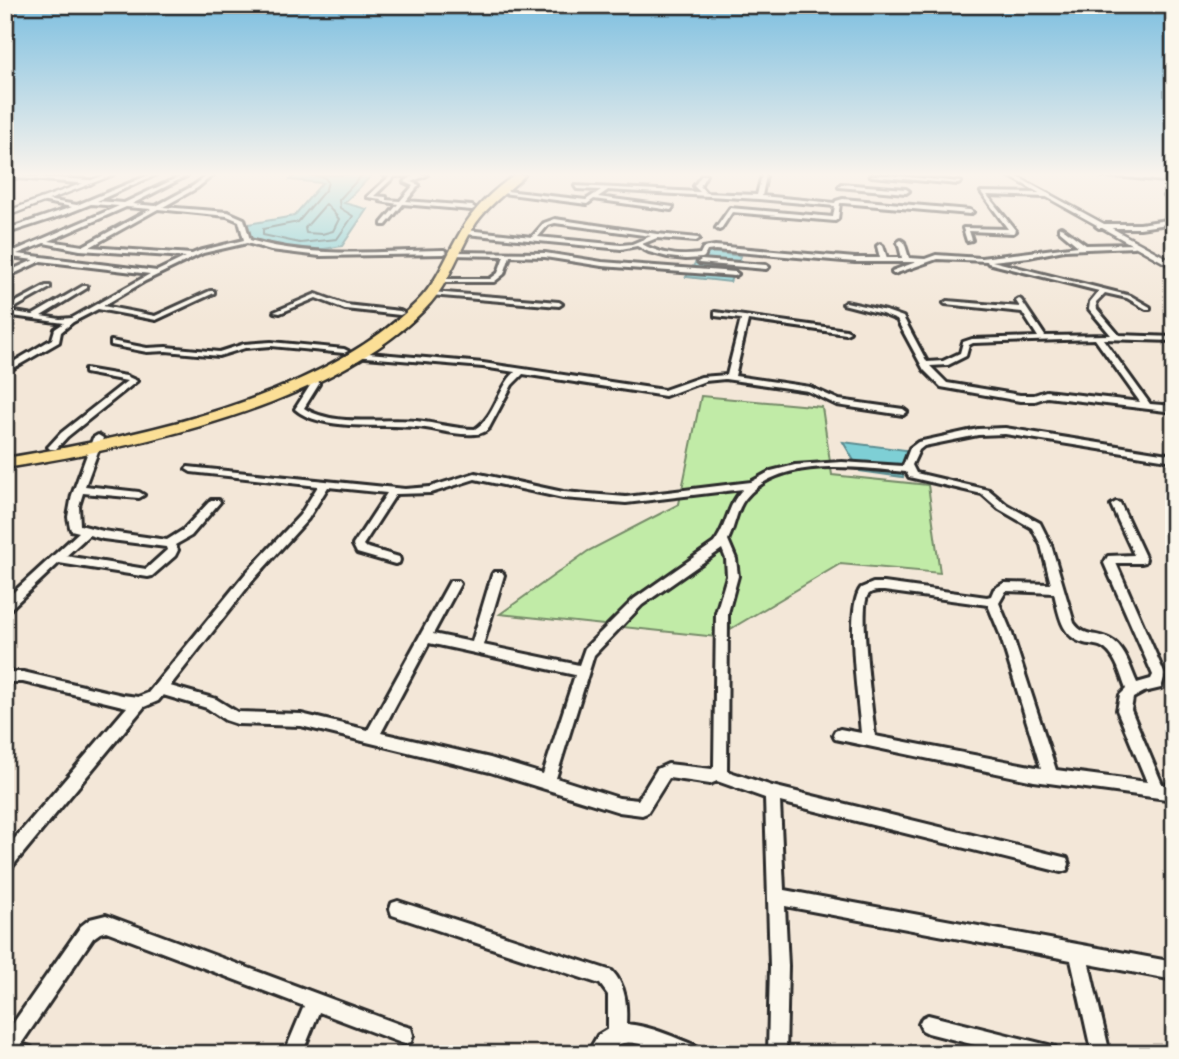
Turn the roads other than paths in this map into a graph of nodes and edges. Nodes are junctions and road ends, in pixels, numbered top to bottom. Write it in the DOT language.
graph roads {
  1 [pos="28,224"];
  2 [pos="83,224"];
  3 [pos="125,224"];
  4 [pos="243,224"];
  5 [pos="464,224"];
  6 [pos="471,224"];
  7 [pos="547,224"];
  8 [pos="579,224"];
  9 [pos="721,224"];
  10 [pos="1009,224"];
  11 [pos="1096,224"];
  12 [pos="1151,224"];
  13 [pos="1099,226"];
  14 [pos="719,228"];
  15 [pos="1061,229"];
  16 [pos="5,232"];
  17 [pos="466,232"];
  18 [pos="661,236"];
  19 [pos="536,237"];
  20 [pos="696,239"];
  21 [pos="970,240"];
  22 [pos="43,241"];
  23 [pos="247,241"];
  24 [pos="901,242"];
  25 [pos="637,244"];
  26 [pos="1134,245"];
  27 [pos="880,246"];
  28 [pos="1084,247"];
  29 [pos="85,248"];
  30 [pos="449,253"];
  31 [pos="508,254"];
  32 [pos="7,256"];
  33 [pos="193,256"];
  34 [pos="38,260"];
  35 [pos="700,260"];
  36 [pos="884,260"];
  37 [pos="906,260"];
  38 [pos="923,260"];
  39 [pos="981,260"];
  40 [pos="1174,266"];
  41 [pos="766,267"];
  42 [pos="699,271"];
  43 [pos="894,272"];
  44 [pos="157,273"];
  45 [pos="735,274"];
  46 [pos="5,276"];
  47 [pos="442,281"];
  48 [pos="48,286"];
  49 [pos="85,287"];
  50 [pos="1104,290"];
  51 [pos="212,292"];
  52 [pos="432,294"];
  53 [pos="1019,301"];
  54 [pos="947,303"];
  55 [pos="559,304"];
  56 [pos="846,304"];
  57 [pos="98,307"];
  58 [pos="1148,308"];
  59 [pos="1025,310"];
  60 [pos="5,312"];
  61 [pos="278,312"];
  62 [pos="400,313"];
  63 [pos="718,314"];
  64 [pos="35,317"];
  65 [pos="745,318"];
  66 [pos="71,321"];
  67 [pos="846,332"];
  68 [pos="1097,337"];
  69 [pos="1116,337"];
  70 [pos="1174,339"];
  71 [pos="1044,340"];
  72 [pos="114,343"];
  73 [pos="350,353"];
  74 [pos="926,365"];
  75 [pos="5,371"];
  76 [pos="88,371"];
  77 [pos="520,372"];
  78 [pos="314,377"];
  79 [pos="730,378"];
  80 [pos="1147,406"];
  81 [pos="1174,409"];
  82 [pos="903,412"];
  83 [pos="97,443"];
  84 [pos="53,447"];
  85 [pos="5,454"];
  86 [pos="1174,458"];
  87 [pos="5,463"];
  88 [pos="191,469"];
  89 [pos="907,469"];
  90 [pos="325,483"];
  91 [pos="753,485"];
  92 [pos="80,489"];
  93 [pos="393,491"];
  94 [pos="139,495"];
  95 [pos="215,502"];
  96 [pos="1116,505"];
  97 [pos="85,532"];
  98 [pos="723,540"];
  99 [pos="169,544"];
  100 [pos="58,559"];
  101 [pos="395,559"];
  102 [pos="498,575"];
  103 [pos="454,584"];
  104 [pos="1058,589"];
  105 [pos="992,601"];
  106 [pos="5,607"];
  107 [pos="425,637"];
  108 [pos="476,648"];
  109 [pos="582,671"];
  110 [pos="5,677"];
  111 [pos="162,689"];
  112 [pos="1133,690"];
  113 [pos="139,703"];
  114 [pos="840,735"];
  115 [pos="372,736"];
  116 [pos="869,741"];
  117 [pos="717,774"];
  118 [pos="1051,776"];
  119 [pos="547,783"];
  120 [pos="1158,792"];
  121 [pos="772,793"];
  122 [pos="1174,793"];
  123 [pos="5,862"];
  124 [pos="1061,864"];
  125 [pos="775,895"];
  126 [pos="398,909"];
  127 [pos="1078,954"];
  128 [pos="1174,971"];
  129 [pos="315,1001"];
  130 [pos="928,1024"];
  131 [pos="617,1033"];
  132 [pos="404,1035"];
  133 [pos="6,1050"];
  134 [pos="24,1054"];
  135 [pos="293,1054"];
  136 [pos="596,1054"];
  137 [pos="692,1054"];
  138 [pos="777,1054"];
  139 [pos="1048,1054"];
  140 [pos="1101,1054"];
  1 -- 16 [label="street"];
  2 -- 22 [label="street"];
  3 -- 29 [label="street"];
  4 -- 23 [label="street"];
  5 -- 30 [label="highway"];
  6 -- 17 [label="highway"];
  7 -- 19 [label="street"];
  8 -- 18 [label="street"];
  9 -- 14 [label="street"];
  10 -- 21 [label="street"];
  11 -- 13 [label="street"];
  12 -- 13 [label="street"];
  13 -- 26 [label="street"];
  15 -- 28 [label="street"];
  17 -- 19 [label="street"];
  17 -- 30 [label="highway"];
  18 -- 20 [label="street"];
  18 -- 25 [label="street"];
  19 -- 25 [label="street"];
  22 -- 29 [label="street"];
  22 -- 32 [label="street"];
  23 -- 30 [label="street"];
  23 -- 33 [label="street"];
  24 -- 37 [label="street"];
  25 -- 35 [label="street"];
  26 -- 28 [label="street"];
  26 -- 40 [label="street"];
  27 -- 36 [label="street"];
  28 -- 39 [label="street"];
  29 -- 33 [label="street"];
  30 -- 31 [label="street"];
  30 -- 47 [label="highway"];
  30 -- 62 [label="highway"];
  31 -- 42 [label="street"];
  31 -- 47 [label="street"];
  32 -- 34 [label="street"];
  33 -- 44 [label="street"];
  34 -- 44 [label="street"];
  34 -- 46 [label="street"];
  35 -- 36 [label="street"];
  35 -- 41 [label="street"];
  35 -- 42 [label="street"];
  36 -- 37 [label="street"];
  37 -- 38 [label="street"];
  38 -- 39 [label="street"];
  38 -- 43 [label="street"];
  39 -- 50 [label="street"];
  42 -- 45 [label="street"];
  44 -- 57 [label="street"];
  47 -- 52 [label="highway"];
  48 -- 60 [label="street"];
  49 -- 64 [label="street"];
  50 -- 58 [label="street"];
  50 -- 69 [label="street"];
  51 -- 57 [label="street"];
  52 -- 55 [label="street"];
  52 -- 73 [label="highway"];
  53 -- 59 [label="street"];
  54 -- 59 [label="street"];
  56 -- 74 [label="street"];
  57 -- 66 [label="street"];
  59 -- 71 [label="street"];
  60 -- 64 [label="street"];
  61 -- 62 [label="street"];
  62 -- 73 [label="highway"];
  63 -- 65 [label="street"];
  64 -- 66 [label="street"];
  65 -- 67 [label="street"];
  65 -- 79 [label="street"];
  66 -- 75 [label="street"];
  68 -- 69 [label="street"];
  68 -- 71 [label="street"];
  68 -- 80 [label="street"];
  69 -- 70 [label="street"];
  71 -- 74 [label="street"];
  72 -- 73 [label="street"];
  73 -- 77 [label="street"];
  73 -- 78 [label="highway"];
  73 -- 83 [label="highway"];
  74 -- 80 [label="street"];
  76 -- 84 [label="street"];
  77 -- 78 [label="street"];
  77 -- 79 [label="street"];
  78 -- 83 [label="highway"];
  79 -- 82 [label="street"];
  80 -- 81 [label="street"];
  83 -- 84 [label="highway"];
  83 -- 87 [label="highway"];
  83 -- 92 [label="street"];
  84 -- 85 [label="highway"];
  86 -- 89 [label="street"];
  88 -- 90 [label="street"];
  89 -- 91 [label="street"];
  89 -- 104 [label="street"];
  90 -- 93 [label="street"];
  90 -- 111 [label="street"];
  91 -- 93 [label="street"];
  91 -- 98 [label="street"];
  92 -- 94 [label="street"];
  92 -- 97 [label="street"];
  93 -- 101 [label="street"];
  95 -- 99 [label="street"];
  96 -- 112 [label="street"];
  97 -- 99 [label="street"];
  97 -- 100 [label="street"];
  98 -- 109 [label="street"];
  98 -- 117 [label="street"];
  99 -- 100 [label="street"];
  100 -- 106 [label="street"];
  102 -- 108 [label="street"];
  103 -- 107 [label="street"];
  104 -- 105 [label="street"];
  104 -- 112 [label="street"];
  105 -- 116 [label="street"];
  105 -- 118 [label="street"];
  107 -- 108 [label="street"];
  107 -- 115 [label="street"];
  108 -- 109 [label="street"];
  109 -- 119 [label="street"];
  110 -- 113 [label="street"];
  111 -- 113 [label="street"];
  111 -- 115 [label="street"];
  112 -- 120 [label="street"];
  113 -- 123 [label="street"];
  114 -- 116 [label="street"];
  115 -- 119 [label="street"];
  116 -- 118 [label="street"];
  117 -- 119 [label="street"];
  117 -- 121 [label="street"];
  118 -- 120 [label="street"];
  120 -- 122 [label="street"];
  121 -- 124 [label="street"];
  121 -- 125 [label="street"];
  125 -- 127 [label="street"];
  125 -- 138 [label="street"];
  126 -- 131 [label="street"];
  127 -- 128 [label="street"];
  127 -- 140 [label="street"];
  129 -- 132 [label="street"];
  129 -- 133 [label="street"];
  129 -- 135 [label="street"];
  130 -- 139 [label="street"];
  131 -- 136 [label="street"];
  131 -- 137 [label="street"];
  133 -- 134 [label="street"];
}
